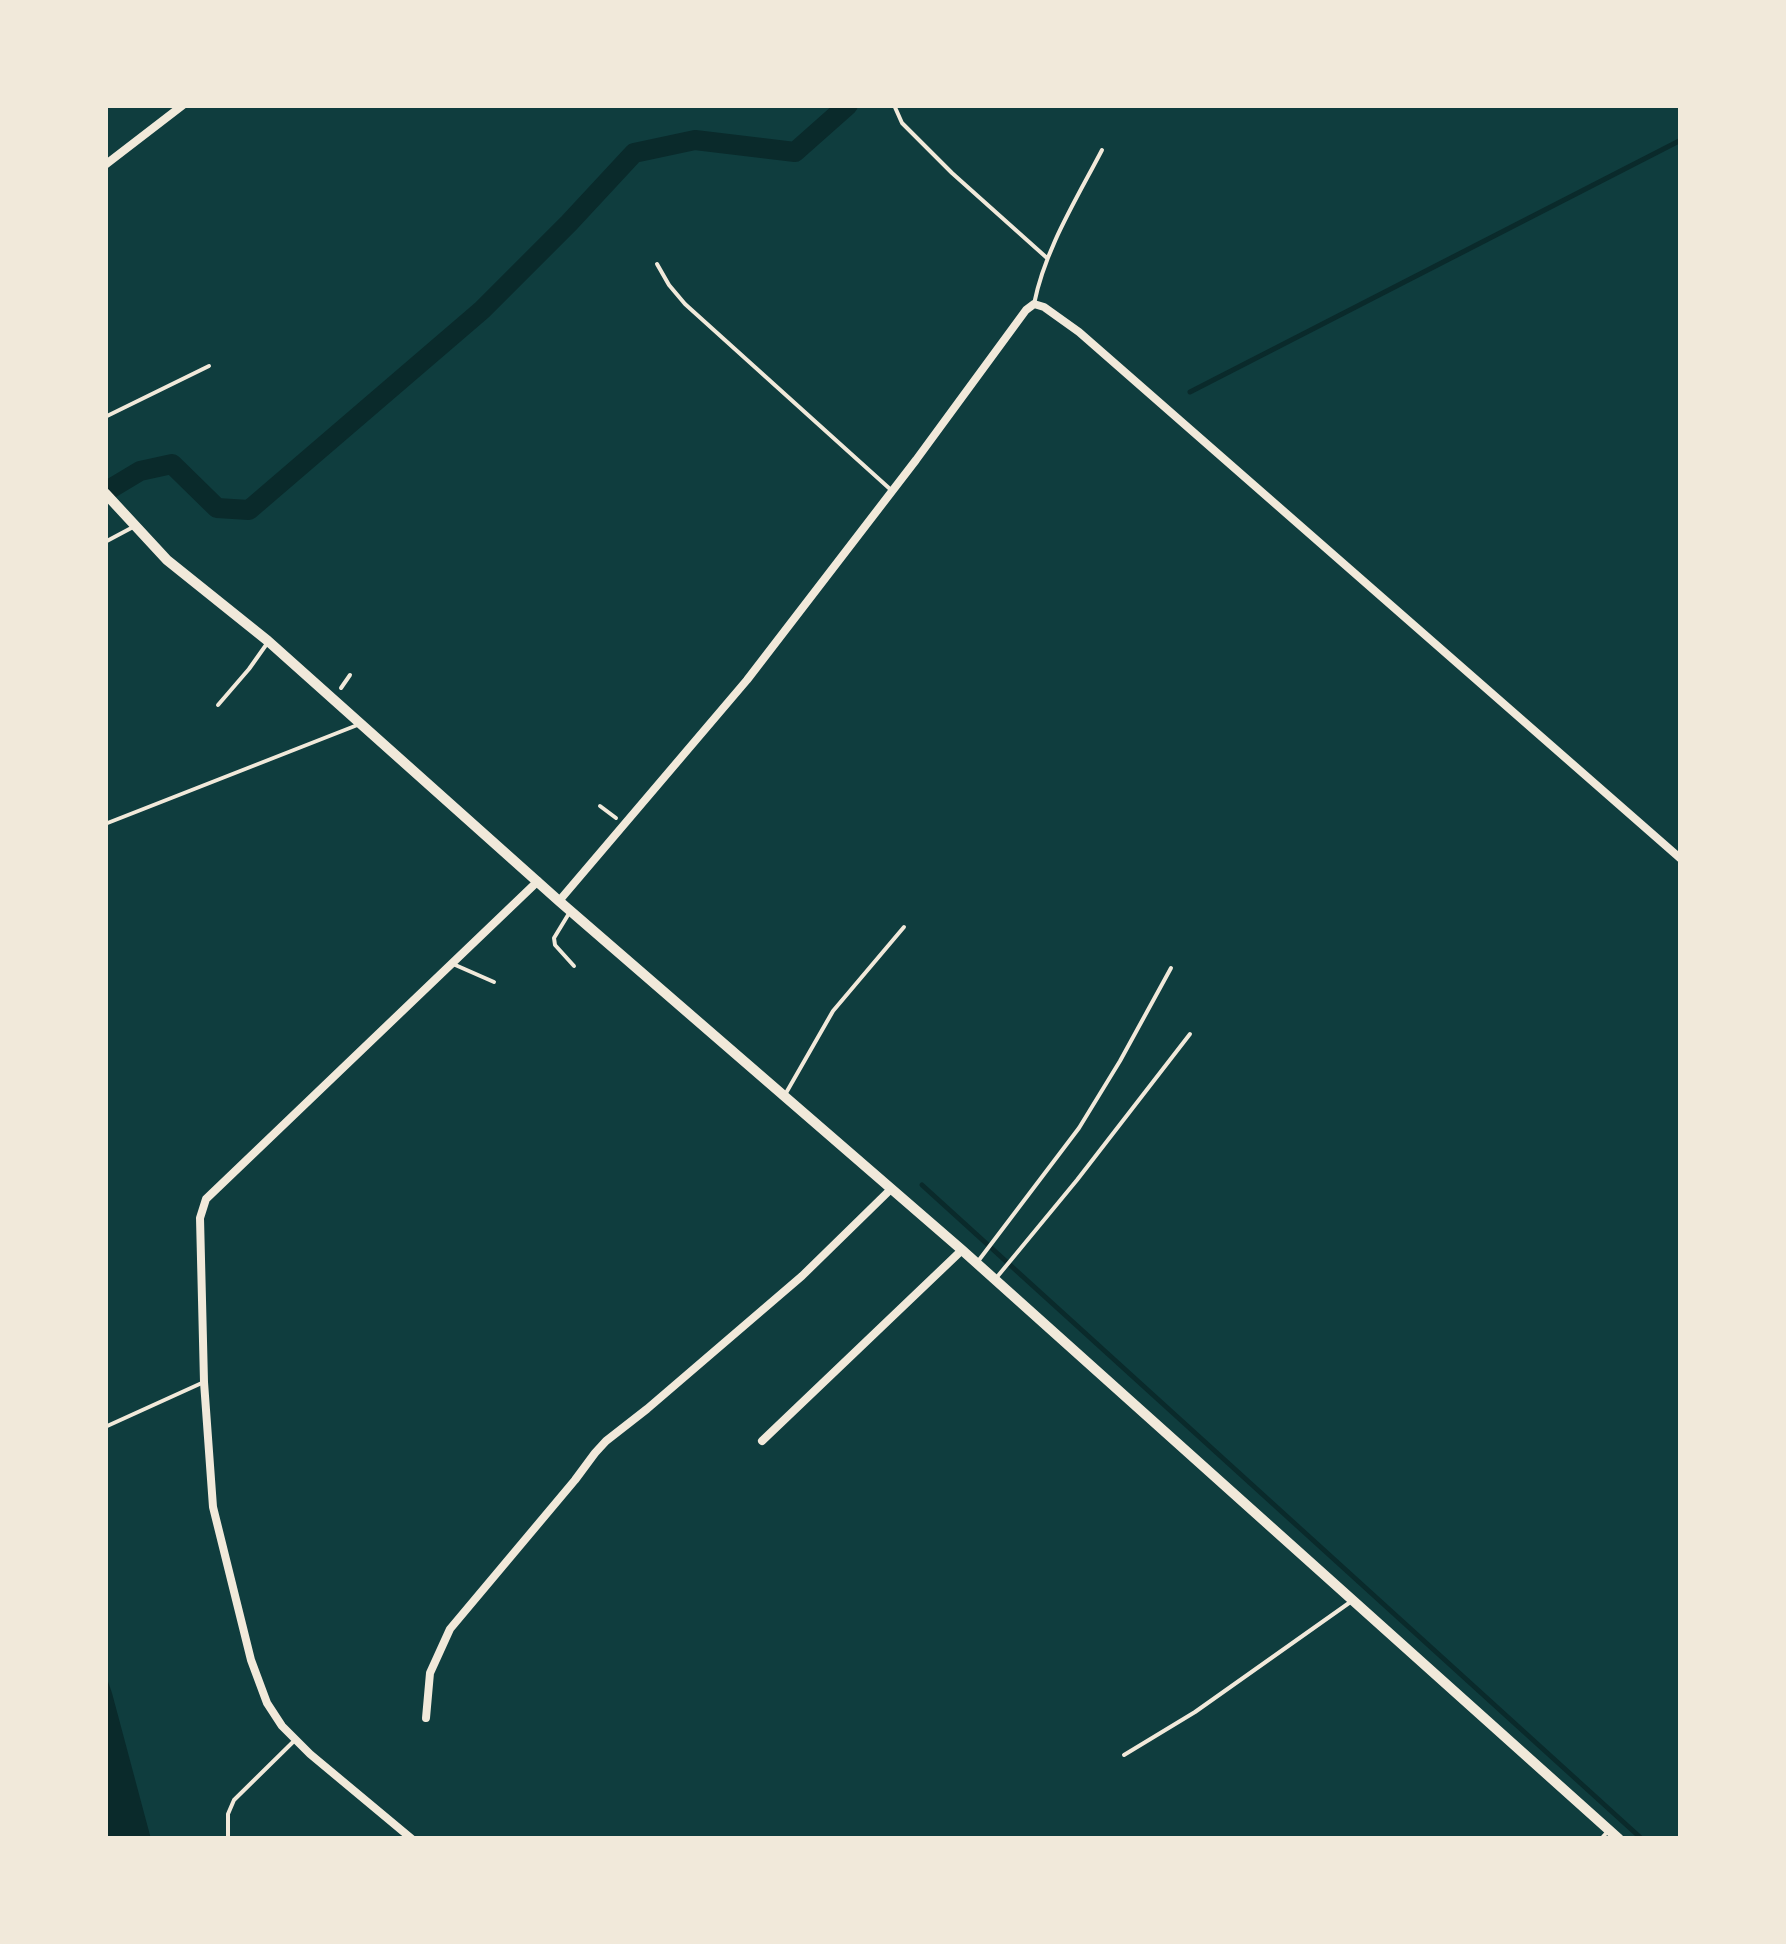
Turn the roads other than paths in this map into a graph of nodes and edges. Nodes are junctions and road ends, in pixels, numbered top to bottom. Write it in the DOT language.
graph roads {
  1 [pos="182,105"];
  2 [pos="894,105"];
  3 [pos="1102,150"];
  4 [pos="105,165"];
  5 [pos="1047,258"];
  6 [pos="657,264"];
  7 [pos="1034,304"];
  8 [pos="209,366"];
  9 [pos="105,417"];
  10 [pos="892,491"];
  11 [pos="105,493"];
  12 [pos="135,526"];
  13 [pos="105,542"];
  14 [pos="268,641"];
  15 [pos="218,704"];
  16 [pos="360,724"];
  17 [pos="105,824"];
  18 [pos="1679,853"];
  19 [pos="538,881"];
  20 [pos="559,901"];
  21 [pos="571,912"];
  22 [pos="904,926"];
  23 [pos="453,964"];
  24 [pos="574,966"];
  25 [pos="1170,968"];
  26 [pos="494,982"];
  27 [pos="1190,1034"];
  28 [pos="784,1096"];
  29 [pos="892,1189"];
  30 [pos="962,1250"];
  31 [pos="977,1264"];
  32 [pos="995,1280"];
  33 [pos="204,1382"];
  34 [pos="105,1427"];
  35 [pos="762,1441"];
  36 [pos="1353,1600"];
  37 [pos="426,1718"];
  38 [pos="296,1740"];
  39 [pos="1124,1755"];
  40 [pos="1605,1835"];
  41 [pos="228,1839"];
  42 [pos="412,1839"];
  43 [pos="1619,1839"];
  1 -- 4 [label="street"];
  2 -- 5 [label="lane"];
  3 -- 5 [label="lane"];
  5 -- 7 [label="lane"];
  6 -- 10 [label="lane"];
  7 -- 10 [label="street"];
  7 -- 18 [label="street"];
  8 -- 9 [label="lane"];
  10 -- 20 [label="street"];
  11 -- 12 [label="street"];
  12 -- 13 [label="lane"];
  12 -- 14 [label="street"];
  14 -- 15 [label="lane"];
  14 -- 16 [label="street"];
  16 -- 17 [label="lane"];
  16 -- 19 [label="street"];
  19 -- 20 [label="street"];
  19 -- 23 [label="street"];
  20 -- 21 [label="street"];
  21 -- 24 [label="lane"];
  21 -- 28 [label="street"];
  22 -- 28 [label="lane"];
  23 -- 26 [label="lane"];
  23 -- 33 [label="street"];
  25 -- 31 [label="lane"];
  27 -- 32 [label="lane"];
  28 -- 29 [label="street"];
  29 -- 30 [label="street"];
  29 -- 37 [label="street"];
  30 -- 31 [label="street"];
  30 -- 35 [label="street"];
  31 -- 32 [label="street"];
  32 -- 36 [label="street"];
  33 -- 34 [label="lane"];
  33 -- 38 [label="street"];
  36 -- 39 [label="lane"];
  36 -- 40 [label="street"];
  38 -- 41 [label="lane"];
  38 -- 42 [label="street"];
  40 -- 43 [label="street"];
}
